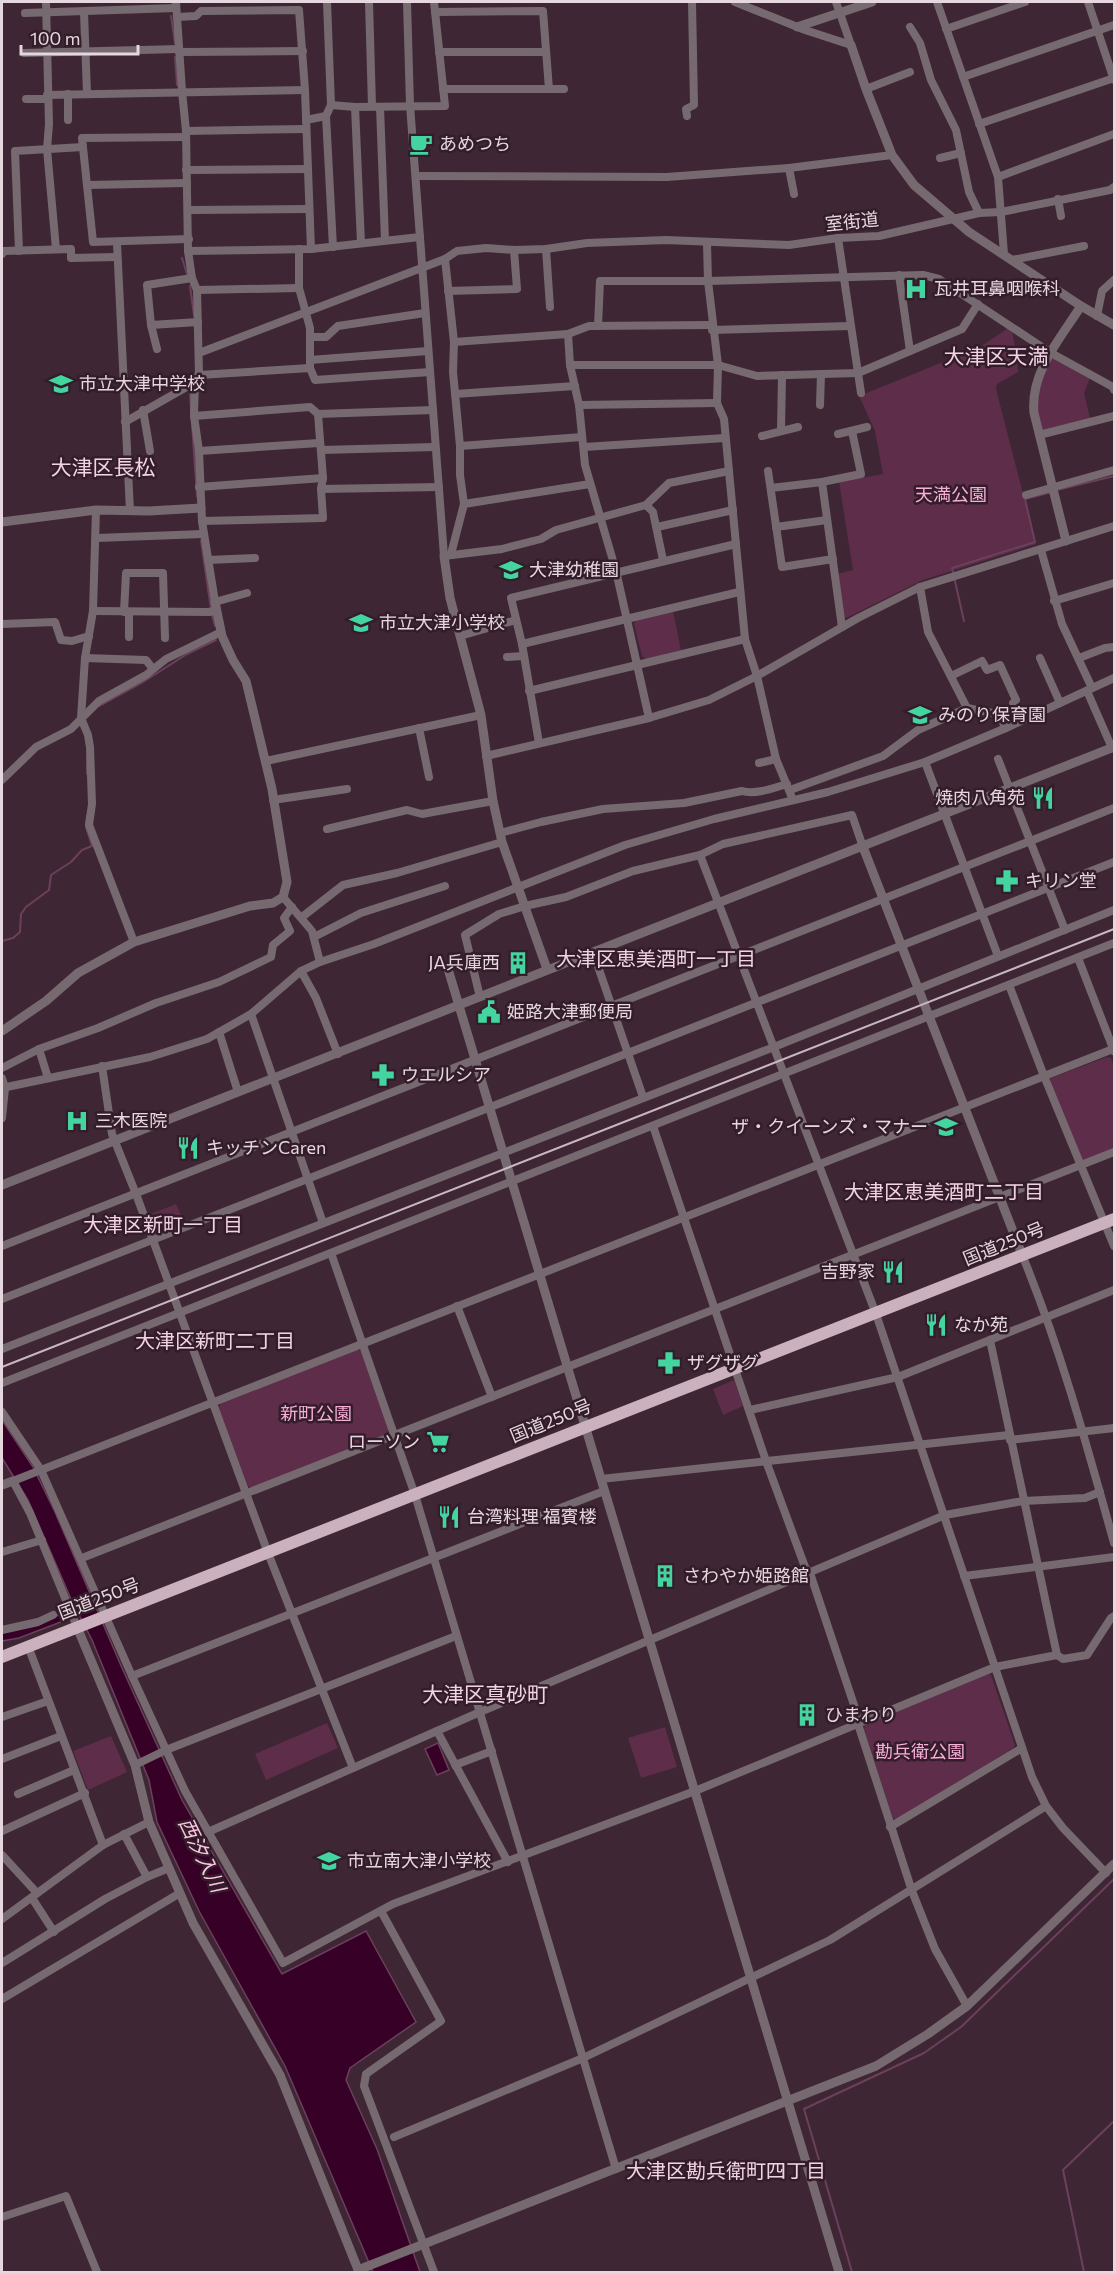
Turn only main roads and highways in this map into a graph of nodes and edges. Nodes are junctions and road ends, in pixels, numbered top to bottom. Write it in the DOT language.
graph roads {
  1 [pos="1110,1221"];
  2 [pos="2,1657"];
  1 -- 2 [label="highway, 国道250号"];
}
